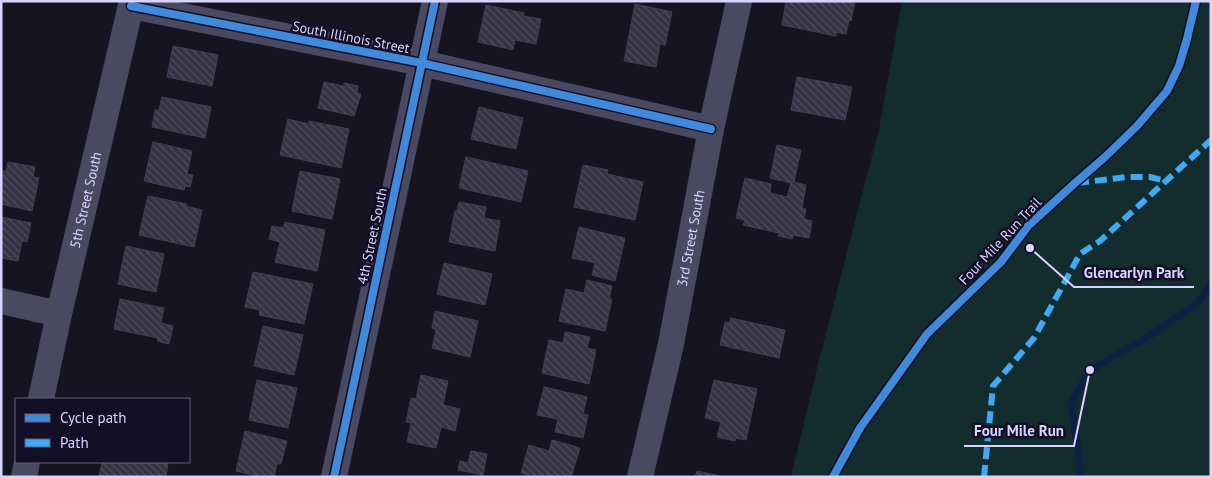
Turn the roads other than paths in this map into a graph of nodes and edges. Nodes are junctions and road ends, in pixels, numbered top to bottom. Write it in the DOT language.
graph roads {
  1 [pos="435,1"];
  2 [pos="739,1"];
  3 [pos="132,4"];
  4 [pos="422,64"];
  5 [pos="711,129"];
  6 [pos="1,301"];
  7 [pos="59,314"];
  8 [pos="41,398"];
  9 [pos="27,463"];
  10 [pos="24,477"];
  11 [pos="334,477"];
  12 [pos="640,477"];
  1 -- 4 [label="street, 4th Street South"];
  2 -- 5 [label="street, 3rd Street South"];
  3 -- 4 [label="street, South Illinois Street"];
  3 -- 7 [label="street, 5th Street South"];
  4 -- 5 [label="street, South Illinois Street"];
  4 -- 11 [label="street, 4th Street South"];
  5 -- 12 [label="street, 3rd Street South"];
  6 -- 7 [label="street"];
  7 -- 8 [label="street, 5th Street South"];
  9 -- 10 [label="street"];
}
